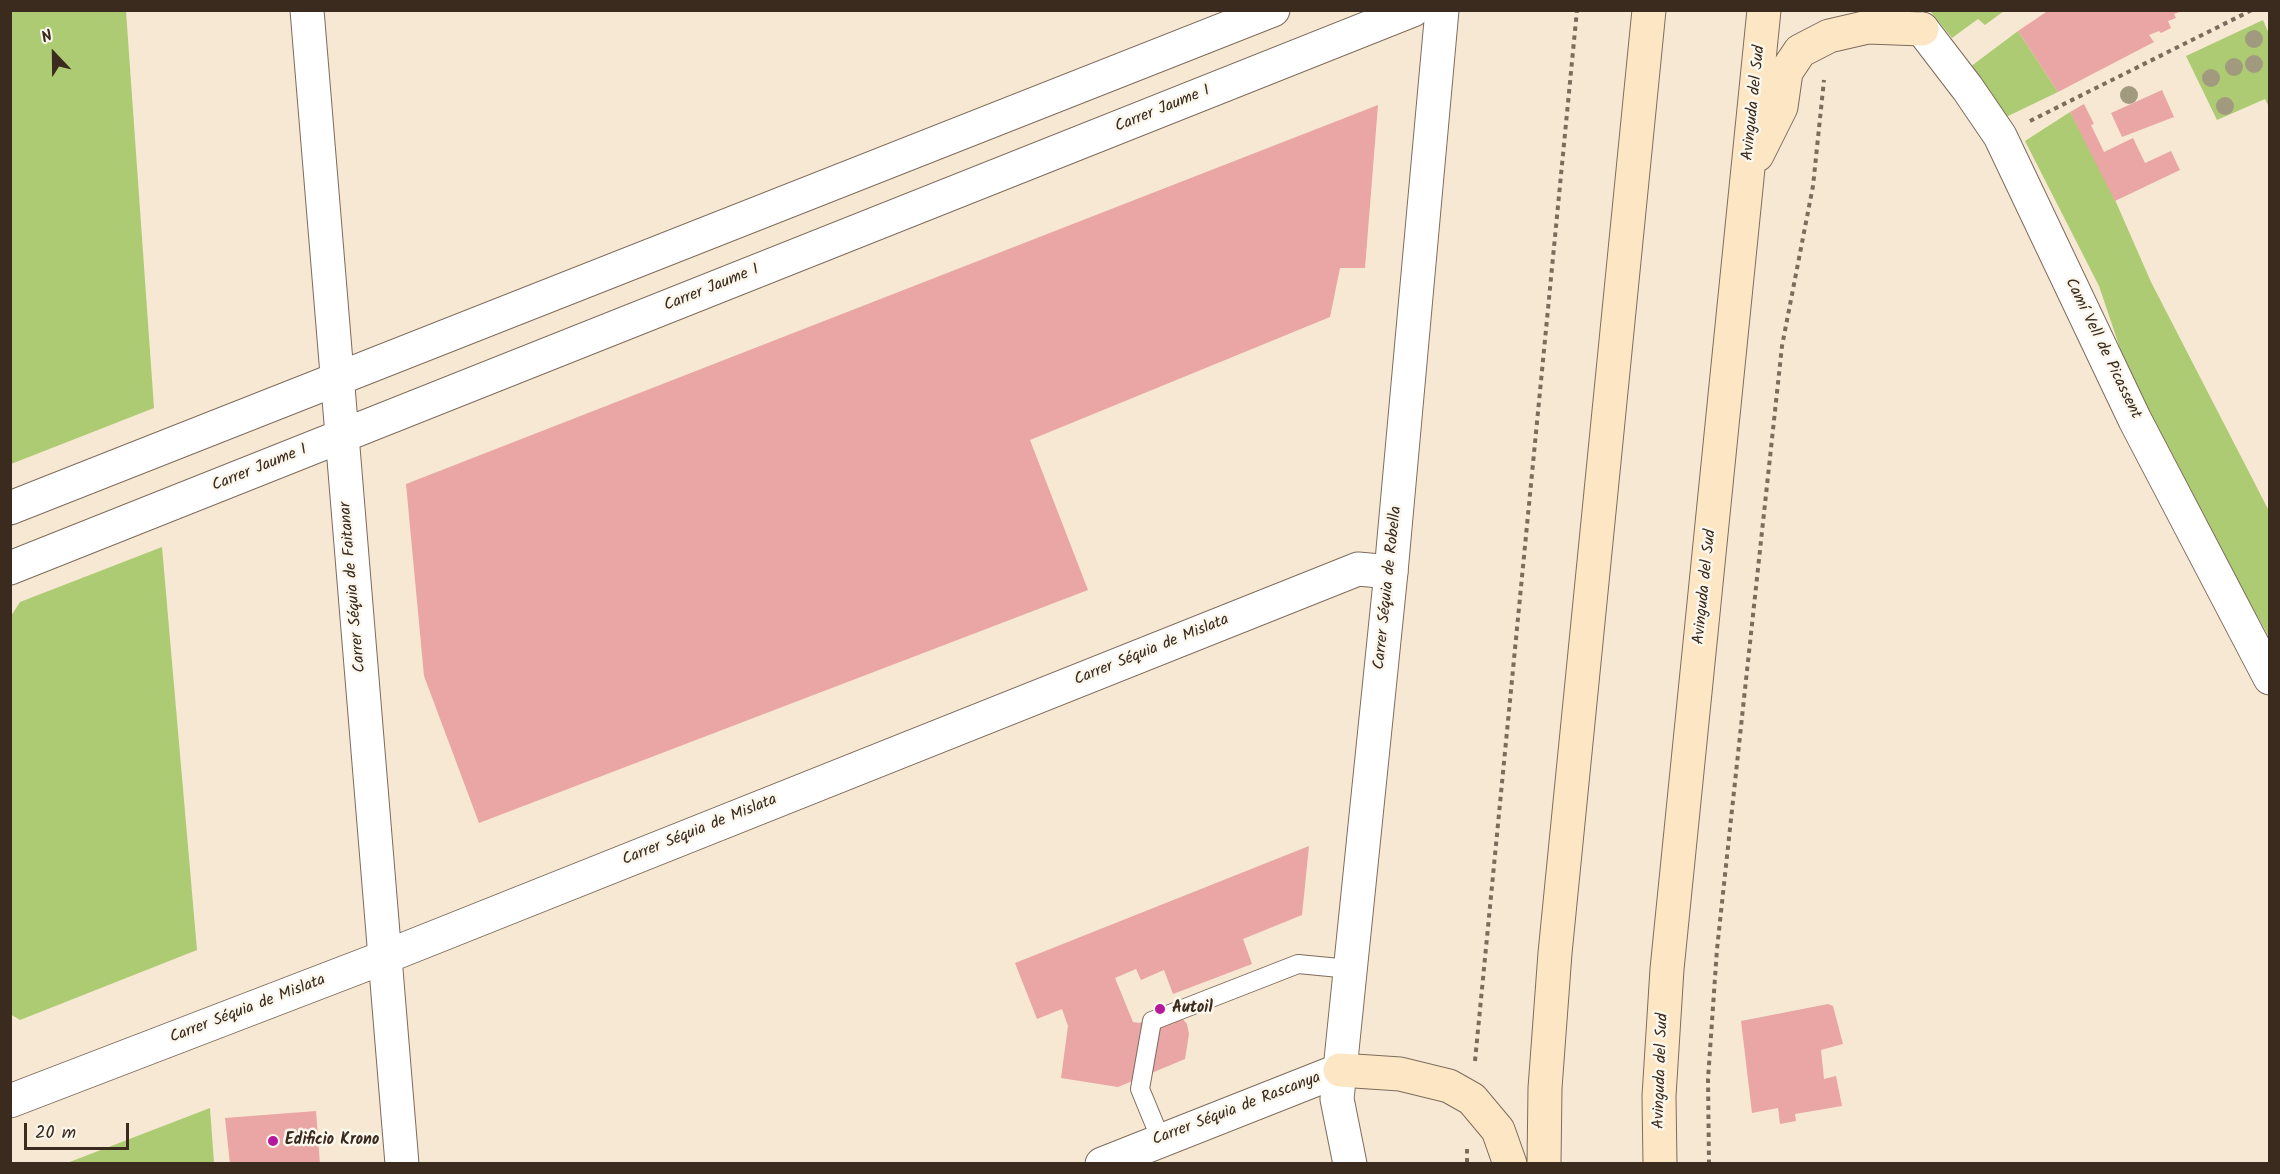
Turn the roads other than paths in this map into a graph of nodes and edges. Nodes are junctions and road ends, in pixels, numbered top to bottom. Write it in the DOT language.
graph roads {
  1 [pos="307,10"];
  2 [pos="1273,10"];
  3 [pos="1413,10"];
  4 [pos="1443,10"];
  5 [pos="1649,10"];
  6 [pos="1764,10"];
  7 [pos="1922,29"];
  8 [pos="1748,173"];
  9 [pos="338,379"];
  10 [pos="342,436"];
  11 [pos="10,508"];
  12 [pos="10,568"];
  13 [pos="1390,572"];
  14 [pos="2270,678"];
  15 [pos="385,957"];
  16 [pos="1350,969"];
  17 [pos="1340,1070"];
  18 [pos="10,1101"];
  19 [pos="1161,1140"];
  20 [pos="402,1164"];
  21 [pos="1102,1164"];
  22 [pos="1350,1164"];
  23 [pos="1510,1164"];
  24 [pos="1544,1164"];
  25 [pos="1660,1164"];
  1 -- 9 [label="street, Carrer Séquia de Faitanar"];
  2 -- 9 [label="street"];
  3 -- 10 [label="street, Carrer Jaume I"];
  4 -- 13 [label="street, Carrer Séquia de Robella"];
  5 -- 24 [label="main road"];
  6 -- 8 [label="main road, Avinguda del Sud"];
  7 -- 8 [label="main road"];
  7 -- 14 [label="street, Camí Vell de Picassent"];
  8 -- 25 [label="main road, Avinguda del Sud"];
  9 -- 10 [label="street, Carrer Séquia de Faitanar"];
  9 -- 11 [label="street"];
  10 -- 12 [label="street, Carrer Jaume I"];
  10 -- 15 [label="street, Carrer Séquia de Faitanar"];
  13 -- 15 [label="street, Carrer Séquia de Mislata"];
  13 -- 16 [label="street, Carrer Séquia de Robella"];
  15 -- 18 [label="street, Carrer Séquia de Mislata"];
  15 -- 20 [label="street, Carrer Séquia de Faitanar"];
  16 -- 17 [label="street, Carrer Séquia de Robella"];
  16 -- 19 [label="lane"];
  17 -- 19 [label="street, Carrer Séquia de Rascanya"];
  17 -- 22 [label="street, Carrer Séquia de Robella"];
  17 -- 23 [label="main road"];
  19 -- 21 [label="street, Carrer Séquia de Rascanya"];
}
